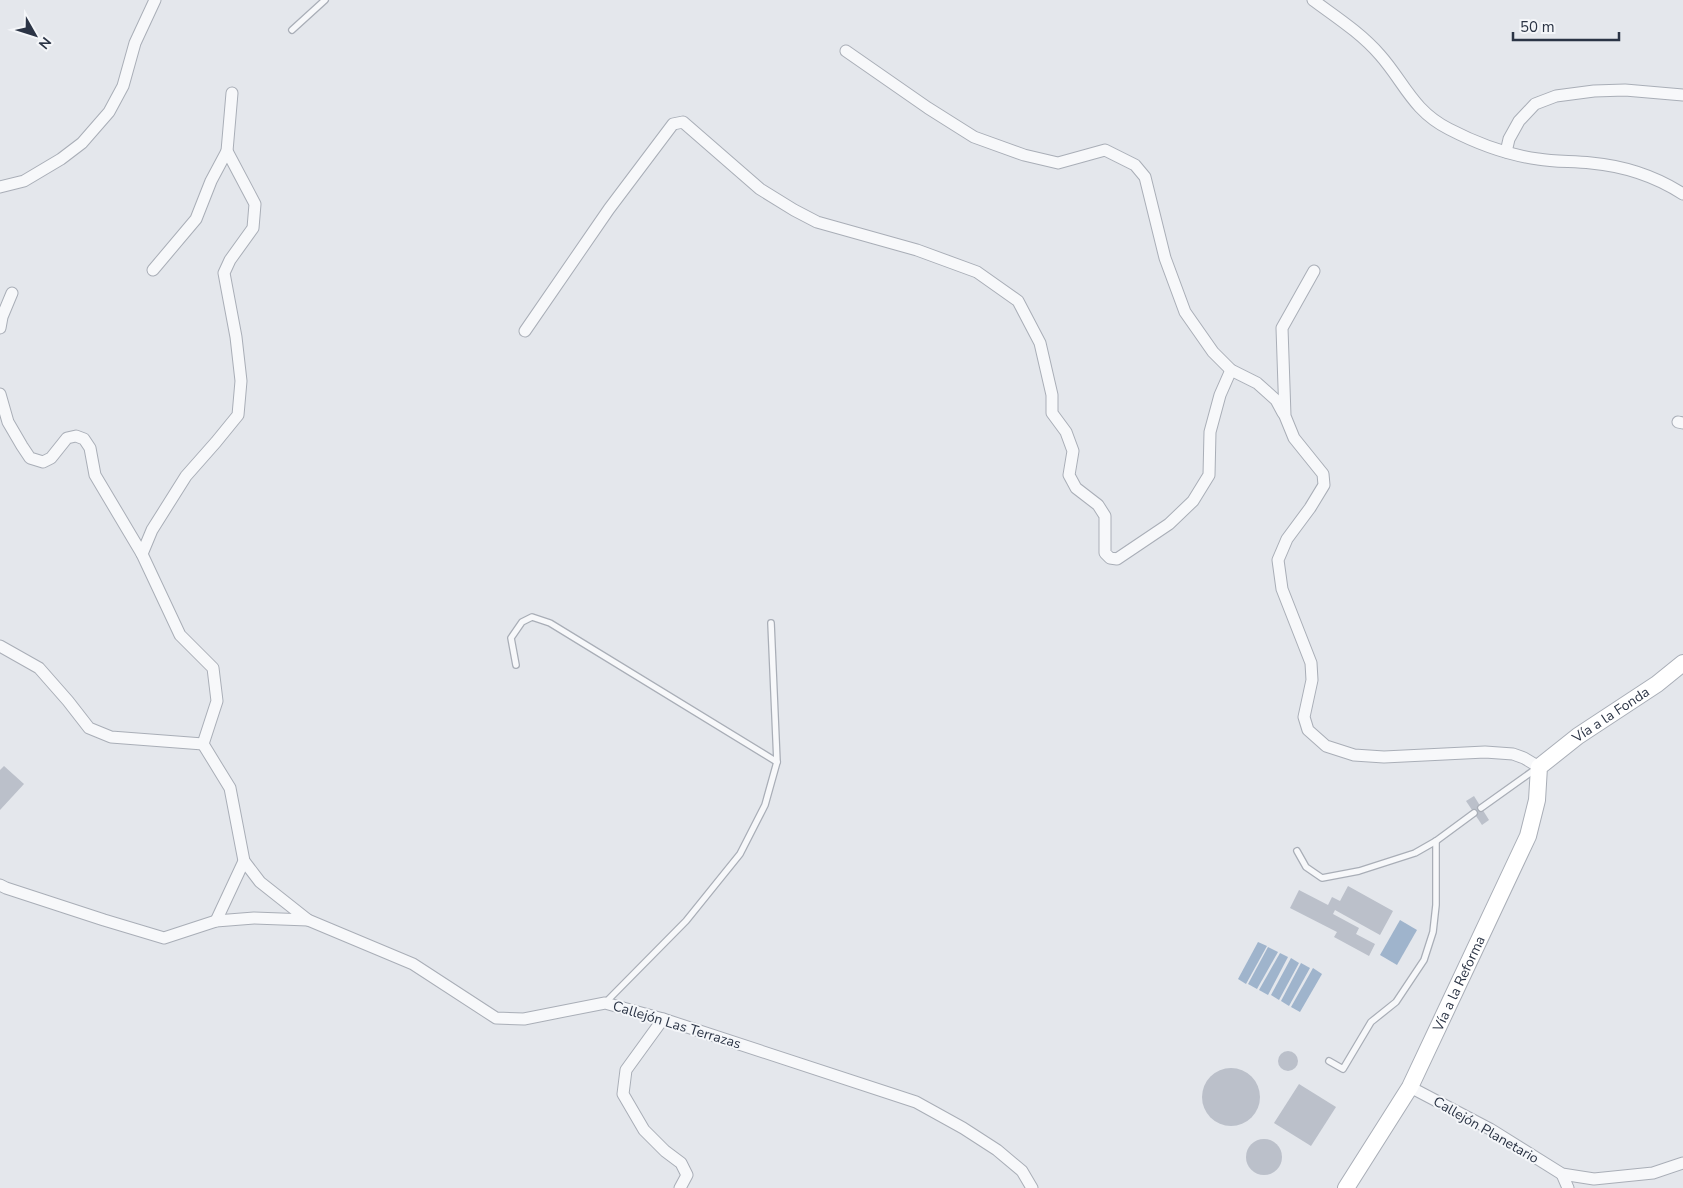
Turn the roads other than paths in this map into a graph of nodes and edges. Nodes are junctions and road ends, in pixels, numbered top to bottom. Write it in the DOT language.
graph roads {
  1 [pos="155,0"];
  2 [pos="325,0"];
  3 [pos="1313,0"];
  4 [pos="292,30"];
  5 [pos="846,51"];
  6 [pos="232,93"];
  7 [pos="1683,95"];
  8 [pos="226,151"];
  9 [pos="1506,152"];
  10 [pos="0,187"];
  11 [pos="1683,194"];
  12 [pos="154,270"];
  13 [pos="1314,271"];
  14 [pos="12,293"];
  15 [pos="0,328"];
  16 [pos="525,331"];
  17 [pos="1231,370"];
  18 [pos="0,394"];
  19 [pos="1285,416"];
  20 [pos="142,554"];
  21 [pos="771,623"];
  22 [pos="0,646"];
  23 [pos="1683,662"];
  24 [pos="516,665"];
  25 [pos="203,744"];
  26 [pos="777,762"];
  27 [pos="1539,767"];
  28 [pos="1481,808"];
  29 [pos="1474,813"];
  30 [pos="1436,841"];
  31 [pos="1297,851"];
  32 [pos="244,861"];
  33 [pos="2,887"];
  34 [pos="308,920"];
  35 [pos="216,921"];
  36 [pos="605,1003"];
  37 [pos="663,1019"];
  38 [pos="1329,1061"];
  39 [pos="1410,1086"];
  40 [pos="1683,1163"];
  41 [pos="1562,1174"];
  42 [pos="680,1188"];
  43 [pos="1032,1188"];
  44 [pos="1346,1188"];
  45 [pos="1568,1188"];
  1 -- 10 [label="street"];
  2 -- 4 [label="lane"];
  3 -- 9 [label="street"];
  5 -- 17 [label="street"];
  6 -- 8 [label="street"];
  7 -- 9 [label="street"];
  8 -- 12 [label="street"];
  8 -- 20 [label="street"];
  9 -- 11 [label="street"];
  13 -- 19 [label="street"];
  14 -- 15 [label="street"];
  16 -- 17 [label="street"];
  17 -- 19 [label="street"];
  18 -- 20 [label="street"];
  19 -- 27 [label="street"];
  20 -- 25 [label="street"];
  21 -- 26 [label="lane"];
  22 -- 25 [label="street"];
  23 -- 27 [label="street, Vía a la Fonda"];
  24 -- 26 [label="lane"];
  25 -- 32 [label="street"];
  26 -- 36 [label="lane"];
  27 -- 28 [label="lane"];
  27 -- 39 [label="street, Vía a la Reforma"];
  29 -- 30 [label="lane"];
  30 -- 31 [label="lane"];
  30 -- 38 [label="lane"];
  32 -- 34 [label="street"];
  32 -- 35 [label="street"];
  33 -- 35 [label="street"];
  34 -- 35 [label="street"];
  34 -- 36 [label="street, Callejón Las Terrazas"];
  36 -- 37 [label="street, Callejón Las Terrazas"];
  37 -- 42 [label="street"];
  37 -- 43 [label="street, Callejón Las Terrazas"];
  39 -- 41 [label="street, Callejón Planetario"];
  39 -- 44 [label="street, Vía a la Reforma"];
  40 -- 41 [label="street"];
  41 -- 45 [label="street"];
}
